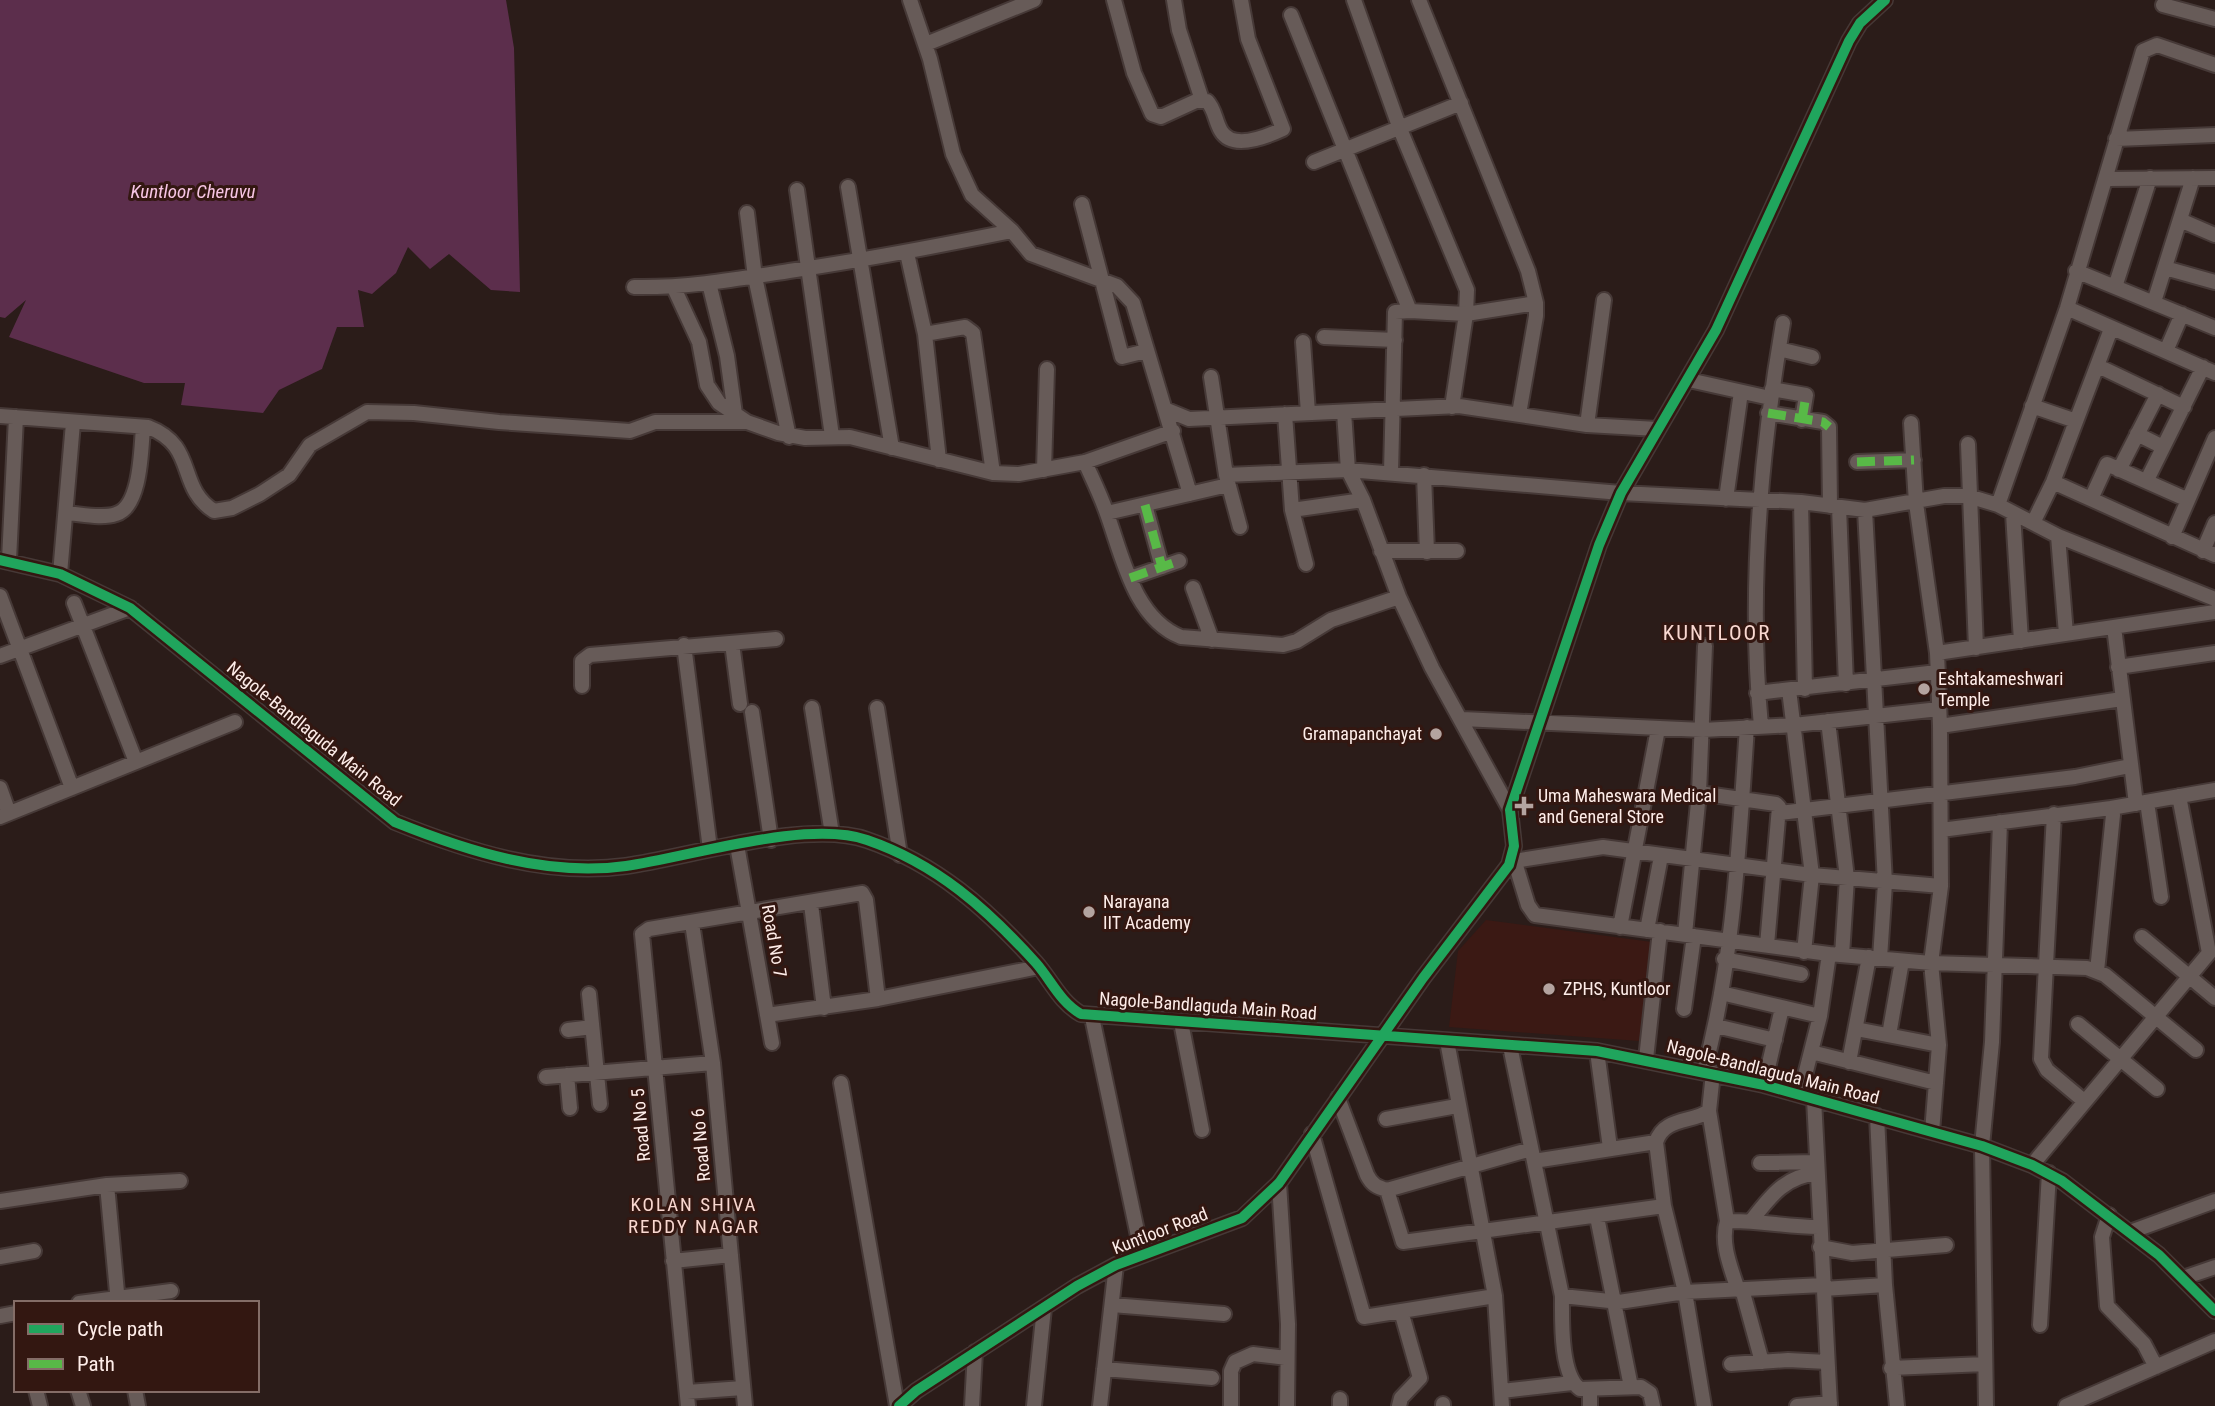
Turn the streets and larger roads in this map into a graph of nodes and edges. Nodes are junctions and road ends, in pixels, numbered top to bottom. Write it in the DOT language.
graph roads {
  1 [pos="910,0"];
  2 [pos="1034,0"];
  3 [pos="1114,0"];
  4 [pos="1174,0"];
  5 [pos="1241,0"];
  6 [pos="1354,0"];
  7 [pos="1419,0"];
  8 [pos="1885,0"];
  9 [pos="2163,5"];
  10 [pos="1291,15"];
  11 [pos="2215,19"];
  12 [pos="926,44"];
  13 [pos="2215,65"];
  14 [pos="1202,100"];
  15 [pos="1461,103"];
  16 [pos="1401,129"];
  17 [pos="2215,135"];
  18 [pos="2116,138"];
  19 [pos="1345,150"];
  20 [pos="1314,162"];
  21 [pos="2150,178"];
  22 [pos="2193,178"];
  23 [pos="2215,178"];
  24 [pos="2108,179"];
  25 [pos="848,187"];
  26 [pos="797,190"];
  27 [pos="1082,204"];
  28 [pos="747,213"];
  29 [pos="2180,220"];
  30 [pos="1012,231"];
  31 [pos="2215,235"];
  32 [pos="907,253"];
  33 [pos="861,260"];
  34 [pos="808,268"];
  35 [pos="2165,268"];
  36 [pos="2076,271"];
  37 [pos="755,277"];
  38 [pos="1100,280"];
  39 [pos="2215,282"];
  40 [pos="709,283"];
  41 [pos="635,287"];
  42 [pos="2115,287"];
  43 [pos="674,288"];
  44 [pos="1604,300"];
  45 [pos="2154,302"];
  46 [pos="1536,303"];
  47 [pos="2067,308"];
  48 [pos="1410,311"];
  49 [pos="1466,314"];
  50 [pos="2182,314"];
  51 [pos="1783,323"];
  52 [pos="2215,328"];
  53 [pos="2111,329"];
  54 [pos="925,334"];
  55 [pos="1324,337"];
  56 [pos="1395,340"];
  57 [pos="1303,342"];
  58 [pos="1779,349"];
  59 [pos="1146,351"];
  60 [pos="2166,351"];
  61 [pos="1812,357"];
  62 [pos="2098,366"];
  63 [pos="1048,369"];
  64 [pos="2209,370"];
  65 [pos="1211,377"];
  66 [pos="1689,380"];
  67 [pos="1741,391"];
  68 [pos="2158,394"];
  69 [pos="1770,400"];
  70 [pos="2032,406"];
  71 [pos="1451,407"];
  72 [pos="2184,407"];
  73 [pos="1167,410"];
  74 [pos="1391,411"];
  75 [pos="1344,412"];
  76 [pos="1308,413"];
  77 [pos="1285,414"];
  78 [pos="1519,414"];
  79 [pos="0,415"];
  80 [pos="16,417"];
  81 [pos="1216,417"];
  82 [pos="741,418"];
  83 [pos="1801,419"];
  84 [pos="2076,421"];
  85 [pos="73,423"];
  86 [pos="1911,423"];
  87 [pos="1587,425"];
  88 [pos="143,428"];
  89 [pos="1657,429"];
  90 [pos="1173,431"];
  91 [pos="2137,435"];
  92 [pos="789,436"];
  93 [pos="832,436"];
  94 [pos="2215,438"];
  95 [pos="1968,443"];
  96 [pos="2163,447"];
  97 [pos="892,448"];
  98 [pos="2211,457"];
  99 [pos="939,460"];
  100 [pos="1914,460"];
  101 [pos="1085,461"];
  102 [pos="1857,462"];
  103 [pos="1044,470"];
  104 [pos="1290,470"];
  105 [pos="1348,470"];
  106 [pos="2119,470"];
  107 [pos="1391,472"];
  108 [pos="993,473"];
  109 [pos="1424,475"];
  110 [pos="1227,480"];
  111 [pos="2147,480"];
  112 [pos="2053,482"];
  113 [pos="1621,493"];
  114 [pos="1190,494"];
  115 [pos="1968,496"];
  116 [pos="1726,499"];
  117 [pos="2091,499"];
  118 [pos="2186,499"];
  119 [pos="1363,500"];
  120 [pos="1758,501"];
  121 [pos="1801,502"];
  122 [pos="1916,503"];
  123 [pos="1145,505"];
  124 [pos="1998,505"];
  125 [pos="1835,507"];
  126 [pos="1292,510"];
  127 [pos="1865,510"];
  128 [pos="66,513"];
  129 [pos="1107,513"];
  130 [pos="2013,513"];
  131 [pos="2034,521"];
  132 [pos="2215,523"];
  133 [pos="1240,527"];
  134 [pos="2057,536"];
  135 [pos="2172,537"];
  136 [pos="1381,551"];
  137 [pos="1457,551"];
  138 [pos="1427,552"];
  139 [pos="2209,553"];
  140 [pos="5,560"];
  141 [pos="1179,561"];
  142 [pos="1306,564"];
  143 [pos="1162,566"];
  144 [pos="60,574"];
  145 [pos="1130,578"];
  146 [pos="1193,588"];
  147 [pos="0,596"];
  148 [pos="1399,597"];
  149 [pos="2215,599"];
  150 [pos="74,603"];
  151 [pos="130,608"];
  152 [pos="2215,612"];
  153 [pos="82,625"];
  154 [pos="2114,627"];
  155 [pos="2066,634"];
  156 [pos="776,639"];
  157 [pos="1212,640"];
  158 [pos="2021,640"];
  159 [pos="732,643"];
  160 [pos="684,645"];
  161 [pos="1706,646"];
  162 [pos="1976,648"];
  163 [pos="20,649"];
  164 [pos="1937,653"];
  165 [pos="2215,653"];
  166 [pos="0,656"];
  167 [pos="2118,667"];
  168 [pos="1937,672"];
  169 [pos="1874,680"];
  170 [pos="1846,684"];
  171 [pos="582,685"];
  172 [pos="1805,689"];
  173 [pos="1789,690"];
  174 [pos="1758,693"];
  175 [pos="2122,699"];
  176 [pos="812,708"];
  177 [pos="877,708"];
  178 [pos="1939,709"];
  179 [pos="1877,715"];
  180 [pos="1462,719"];
  181 [pos="1537,721"];
  182 [pos="1828,721"];
  183 [pos="236,722"];
  184 [pos="1794,725"];
  185 [pos="1940,726"];
  186 [pos="1754,727"];
  187 [pos="1658,729"];
  188 [pos="1703,730"];
  189 [pos="136,762"];
  190 [pos="2130,766"];
  191 [pos="0,788"];
  192 [pos="72,788"];
  193 [pos="2215,790"];
  194 [pos="1699,793"];
  195 [pos="1940,794"];
  196 [pos="2179,796"];
  197 [pos="1742,798"];
  198 [pos="1880,801"];
  199 [pos="2141,803"];
  200 [pos="1839,806"];
  201 [pos="2111,808"];
  202 [pos="1510,810"];
  203 [pos="1804,810"];
  204 [pos="1780,813"];
  205 [pos="2054,814"];
  206 [pos="5,815"];
  207 [pos="2000,822"];
  208 [pos="1941,830"];
  209 [pos="832,834"];
  210 [pos="771,840"];
  211 [pos="737,845"];
  212 [pos="710,849"];
  213 [pos="1634,852"];
  214 [pos="900,855"];
  215 [pos="1661,856"];
  216 [pos="1513,858"];
  217 [pos="1694,861"];
  218 [pos="1735,866"];
  219 [pos="1776,870"];
  220 [pos="1812,875"];
  221 [pos="1847,878"];
  222 [pos="1885,883"];
  223 [pos="1941,886"];
  224 [pos="2161,897"];
  225 [pos="811,904"];
  226 [pos="749,913"];
  227 [pos="692,923"];
  228 [pos="1620,927"];
  229 [pos="1653,930"];
  230 [pos="1690,935"];
  231 [pos="2142,937"];
  232 [pos="1730,939"];
  233 [pos="1767,946"];
  234 [pos="1804,951"];
  235 [pos="1836,955"];
  236 [pos="1874,958"];
  237 [pos="1724,959"];
  238 [pos="1902,961"];
  239 [pos="1931,963"];
  240 [pos="1995,963"];
  241 [pos="2045,966"];
  242 [pos="1039,967"];
  243 [pos="2097,971"];
  244 [pos="1801,974"];
  245 [pos="2190,976"];
  246 [pos="1721,993"];
  247 [pos="589,994"];
  248 [pos="2215,998"];
  249 [pos="878,999"];
  250 [pos="1782,1007"];
  251 [pos="824,1008"];
  252 [pos="1684,1009"];
  253 [pos="767,1015"];
  254 [pos="1820,1016"];
  255 [pos="1093,1017"];
  256 [pos="2153,1017"];
  257 [pos="1181,1022"];
  258 [pos="2078,1024"];
  259 [pos="1716,1026"];
  260 [pos="592,1027"];
  261 [pos="1856,1029"];
  262 [pos="568,1030"];
  263 [pos="1889,1035"];
  264 [pos="1384,1036"];
  265 [pos="1775,1040"];
  266 [pos="1447,1041"];
  267 [pos="772,1043"];
  268 [pos="1939,1045"];
  269 [pos="1510,1046"];
  270 [pos="2196,1050"];
  271 [pos="1597,1051"];
  272 [pos="1811,1052"];
  273 [pos="1646,1059"];
  274 [pos="2119,1059"];
  275 [pos="1849,1062"];
  276 [pos="713,1063"];
  277 [pos="654,1067"];
  278 [pos="1708,1072"];
  279 [pos="597,1073"];
  280 [pos="567,1075"];
  281 [pos="546,1077"];
  282 [pos="841,1083"];
  283 [pos="1936,1083"];
  284 [pos="1764,1085"];
  285 [pos="2157,1089"];
  286 [pos="1807,1097"];
  287 [pos="1338,1098"];
  288 [pos="2084,1101"];
  289 [pos="600,1104"];
  290 [pos="1457,1106"];
  291 [pos="570,1108"];
  292 [pos="1709,1111"];
  293 [pos="1877,1116"];
  294 [pos="1386,1119"];
  295 [pos="1202,1130"];
  296 [pos="1932,1132"];
  297 [pos="1312,1134"];
  298 [pos="1656,1142"];
  299 [pos="1982,1146"];
  300 [pos="1611,1148"];
  301 [pos="1533,1155"];
  302 [pos="1759,1163"];
  303 [pos="2032,1165"];
  304 [pos="1472,1166"];
  305 [pos="1816,1168"];
  306 [pos="2049,1173"];
  307 [pos="180,1181"];
  308 [pos="1279,1182"];
  309 [pos="107,1185"];
  310 [pos="1387,1189"];
  311 [pos="0,1201"];
  312 [pos="2215,1201"];
  313 [pos="1664,1206"];
  314 [pos="2109,1215"];
  315 [pos="1597,1217"];
  316 [pos="1752,1220"];
  317 [pos="1727,1221"];
  318 [pos="1547,1224"];
  319 [pos="1818,1227"];
  320 [pos="2130,1232"];
  321 [pos="1481,1233"];
  322 [pos="1946,1245"];
  323 [pos="1820,1247"];
  324 [pos="1883,1249"];
  325 [pos="34,1251"];
  326 [pos="731,1255"];
  327 [pos="1142,1255"];
  328 [pos="0,1257"];
  329 [pos="673,1261"];
  330 [pos="1116,1265"];
  331 [pos="2215,1267"];
  332 [pos="2183,1278"];
  333 [pos="1885,1284"];
  334 [pos="1823,1287"];
  335 [pos="1740,1289"];
  336 [pos="170,1291"];
  337 [pos="1685,1292"];
  338 [pos="1495,1296"];
  339 [pos="1562,1296"];
  340 [pos="118,1299"];
  341 [pos="98,1301"];
  342 [pos="1613,1302"];
  343 [pos="1112,1305"];
  344 [pos="1044,1308"];
  345 [pos="1401,1311"];
  346 [pos="2215,1311"];
  347 [pos="1224,1314"];
  348 [pos="2040,1325"];
  349 [pos="2215,1340"];
  350 [pos="975,1352"];
  351 [pos="1287,1358"];
  352 [pos="1762,1362"];
  353 [pos="1827,1362"];
  354 [pos="1731,1364"];
  355 [pos="1985,1364"];
  356 [pos="2156,1367"];
  357 [pos="1891,1368"];
  358 [pos="1104,1369"];
  359 [pos="1212,1378"];
  360 [pos="1572,1383"];
  361 [pos="1631,1387"];
  362 [pos="743,1388"];
  363 [pos="1590,1390"];
  364 [pos="916,1391"];
  365 [pos="687,1399"];
  366 [pos="1502,1399"];
  367 [pos="1830,1404"];
  368 [pos="745,1406"];
  369 [pos="898,1406"];
  370 [pos="914,1406"];
  371 [pos="972,1406"];
  372 [pos="1034,1406"];
  373 [pos="1100,1406"];
  374 [pos="1231,1406"];
  375 [pos="1287,1406"];
  376 [pos="1399,1406"];
  377 [pos="1590,1406"];
  378 [pos="1653,1406"];
  379 [pos="1704,1406"];
  380 [pos="1797,1406"];
  381 [pos="1897,1406"];
  382 [pos="1986,1406"];
  383 [pos="2066,1406"];
  1 -- 12 [label="street"];
  2 -- 12 [label="street"];
  3 -- 14 [label="street"];
  4 -- 14 [label="street"];
  5 -- 14 [label="street"];
  6 -- 16 [label="street"];
  7 -- 15 [label="street"];
  8 -- 66 [label="street"];
  9 -- 11 [label="street"];
  10 -- 19 [label="street"];
  12 -- 30 [label="street"];
  13 -- 18 [label="street"];
  15 -- 16 [label="street"];
  15 -- 46 [label="street"];
  16 -- 19 [label="street"];
  16 -- 49 [label="street"];
  17 -- 18 [label="street"];
  18 -- 24 [label="street"];
  19 -- 20 [label="street"];
  19 -- 48 [label="street"];
  21 -- 22 [label="street"];
  21 -- 24 [label="street"];
  21 -- 42 [label="street"];
  22 -- 23 [label="street"];
  22 -- 29 [label="street"];
  24 -- 36 [label="street"];
  25 -- 33 [label="street"];
  26 -- 34 [label="street"];
  27 -- 38 [label="street"];
  28 -- 37 [label="street"];
  29 -- 31 [label="street"];
  29 -- 35 [label="street"];
  30 -- 32 [label="street"];
  30 -- 38 [label="street"];
  32 -- 33 [label="street"];
  32 -- 54 [label="street"];
  33 -- 34 [label="street"];
  33 -- 97 [label="street"];
  34 -- 37 [label="street"];
  34 -- 93 [label="street"];
  35 -- 39 [label="street"];
  35 -- 45 [label="street"];
  36 -- 42 [label="street"];
  36 -- 47 [label="street"];
  37 -- 40 [label="street"];
  37 -- 92 [label="street"];
  38 -- 59 [label="street"];
  38 -- 59 [label="street"];
  40 -- 43 [label="street"];
  40 -- 82 [label="street"];
  41 -- 43 [label="street"];
  42 -- 45 [label="street"];
  43 -- 82 [label="street"];
  44 -- 87 [label="street"];
  45 -- 50 [label="street"];
  46 -- 49 [label="street"];
  46 -- 78 [label="street"];
  47 -- 53 [label="street"];
  47 -- 70 [label="street"];
  48 -- 49 [label="street"];
  48 -- 56 [label="street"];
  49 -- 71 [label="street"];
  50 -- 52 [label="street"];
  50 -- 60 [label="street"];
  51 -- 58 [label="street"];
  53 -- 60 [label="street"];
  53 -- 62 [label="street"];
  54 -- 99 [label="street"];
  54 -- 108 [label="street"];
  55 -- 56 [label="street"];
  56 -- 74 [label="street"];
  57 -- 76 [label="street"];
  58 -- 61 [label="street"];
  58 -- 69 [label="street"];
  59 -- 73 [label="street"];
  60 -- 64 [label="street"];
  62 -- 68 [label="street"];
  62 -- 84 [label="street"];
  63 -- 103 [label="street"];
  64 -- 72 [label="street"];
  65 -- 81 [label="street"];
  66 -- 67 [label="street"];
  66 -- 89 [label="street"];
  67 -- 69 [label="street"];
  67 -- 116 [label="street"];
  68 -- 72 [label="street"];
  68 -- 91 [label="street"];
  69 -- 83 [label="street"];
  69 -- 83 [label="street"];
  69 -- 120 [label="street"];
  70 -- 84 [label="street"];
  70 -- 124 [label="street"];
  71 -- 74 [label="street"];
  71 -- 78 [label="street"];
  72 -- 96 [label="street"];
  73 -- 81 [label="street"];
  73 -- 90 [label="street"];
  74 -- 75 [label="street"];
  74 -- 107 [label="street"];
  75 -- 76 [label="street"];
  75 -- 105 [label="street"];
  76 -- 77 [label="street"];
  77 -- 81 [label="street"];
  77 -- 104 [label="street"];
  78 -- 87 [label="street"];
  79 -- 80 [label="street"];
  80 -- 85 [label="street"];
  80 -- 140 [label="street"];
  81 -- 110 [label="street"];
  82 -- 88 [label="street"];
  82 -- 92 [label="street"];
  83 -- 125 [label="street"];
  84 -- 112 [label="street"];
  85 -- 88 [label="street"];
  85 -- 128 [label="street"];
  86 -- 100 [label="street"];
  87 -- 89 [label="street"];
  88 -- 128 [label="street"];
  89 -- 113 [label="street"];
  90 -- 101 [label="street"];
  90 -- 114 [label="street"];
  91 -- 96 [label="street"];
  91 -- 106 [label="street"];
  92 -- 93 [label="street"];
  93 -- 97 [label="street"];
  94 -- 98 [label="street"];
  95 -- 115 [label="street"];
  96 -- 111 [label="street"];
  97 -- 99 [label="street"];
  98 -- 118 [label="street"];
  99 -- 108 [label="street"];
  100 -- 102 [label="street"];
  100 -- 122 [label="street"];
  101 -- 103 [label="street"];
  101 -- 129 [label="street"];
  103 -- 108 [label="street"];
  104 -- 105 [label="street"];
  104 -- 110 [label="street"];
  104 -- 126 [label="street"];
  105 -- 107 [label="street"];
  105 -- 119 [label="street"];
  106 -- 111 [label="street"];
  106 -- 117 [label="street"];
  107 -- 109 [label="street"];
  109 -- 113 [label="street"];
  109 -- 138 [label="street"];
  110 -- 114 [label="street"];
  110 -- 133 [label="street"];
  111 -- 118 [label="street"];
  112 -- 117 [label="street"];
  112 -- 131 [label="street"];
  113 -- 116 [label="street"];
  113 -- 181 [label="street"];
  114 -- 123 [label="street"];
  115 -- 122 [label="street"];
  115 -- 124 [label="street"];
  115 -- 162 [label="street"];
  116 -- 120 [label="street"];
  117 -- 135 [label="street"];
  118 -- 135 [label="street"];
  119 -- 126 [label="street"];
  119 -- 136 [label="street"];
  120 -- 121 [label="street"];
  120 -- 174 [label="street"];
  121 -- 125 [label="street"];
  121 -- 172 [label="street"];
  122 -- 127 [label="street"];
  122 -- 164 [label="street"];
  123 -- 129 [label="street"];
  123 -- 143 [label="street"];
  124 -- 130 [label="street"];
  125 -- 127 [label="street"];
  125 -- 170 [label="street"];
  126 -- 142 [label="street"];
  127 -- 169 [label="street"];
  128 -- 144 [label="street"];
  129 -- 145 [label="street"];
  130 -- 131 [label="street"];
  130 -- 158 [label="street"];
  131 -- 134 [label="street"];
  132 -- 139 [label="street"];
  134 -- 149 [label="street"];
  134 -- 155 [label="street"];
  135 -- 139 [label="street"];
  136 -- 138 [label="street"];
  136 -- 148 [label="street"];
  137 -- 138 [label="street"];
  140 -- 144 [label="street, Nagole-Bandlaguda Main Road"];
  141 -- 143 [label="street"];
  143 -- 145 [label="street"];
  144 -- 151 [label="street, Nagole-Bandlaguda Main Road"];
  145 -- 157 [label="street"];
  146 -- 157 [label="street"];
  147 -- 163 [label="street"];
  148 -- 157 [label="street"];
  148 -- 180 [label="street"];
  150 -- 153 [label="street"];
  151 -- 153 [label="street"];
  151 -- 212 [label="street, Nagole-Bandlaguda Main Road"];
  152 -- 154 [label="street"];
  153 -- 163 [label="street"];
  153 -- 189 [label="street"];
  154 -- 155 [label="street"];
  154 -- 167 [label="street"];
  155 -- 158 [label="street"];
  156 -- 159 [label="street"];
  158 -- 162 [label="street"];
  159 -- 160 [label="street"];
  159 -- 210 [label="street"];
  160 -- 171 [label="street"];
  160 -- 212 [label="street"];
  161 -- 188 [label="street"];
  162 -- 164 [label="street"];
  163 -- 166 [label="street"];
  163 -- 192 [label="street"];
  164 -- 168 [label="street"];
  165 -- 167 [label="street"];
  167 -- 175 [label="street"];
  168 -- 169 [label="street"];
  168 -- 178 [label="street"];
  169 -- 170 [label="street"];
  169 -- 179 [label="street"];
  170 -- 172 [label="street"];
  172 -- 173 [label="street"];
  173 -- 174 [label="street"];
  173 -- 184 [label="street"];
  174 -- 186 [label="street"];
  175 -- 185 [label="street"];
  175 -- 190 [label="street"];
  176 -- 209 [label="street"];
  177 -- 214 [label="street"];
  178 -- 179 [label="street"];
  178 -- 185 [label="street"];
  179 -- 182 [label="street"];
  179 -- 198 [label="street"];
  180 -- 181 [label="street"];
  180 -- 202 [label="street"];
  181 -- 187 [label="street"];
  181 -- 202 [label="street"];
  182 -- 184 [label="street"];
  182 -- 200 [label="street"];
  183 -- 189 [label="street"];
  184 -- 186 [label="street"];
  184 -- 203 [label="street"];
  185 -- 195 [label="street"];
  186 -- 188 [label="street"];
  186 -- 197 [label="street"];
  187 -- 188 [label="street"];
  187 -- 213 [label="street"];
  188 -- 194 [label="street"];
  189 -- 192 [label="street"];
  190 -- 195 [label="street"];
  190 -- 199 [label="street"];
  191 -- 206 [label="street"];
  192 -- 206 [label="street"];
  193 -- 196 [label="street"];
  194 -- 197 [label="street"];
  194 -- 217 [label="street"];
  195 -- 198 [label="street"];
  195 -- 208 [label="street"];
  196 -- 199 [label="street"];
  196 -- 245 [label="street"];
  197 -- 204 [label="street"];
  197 -- 218 [label="street"];
  198 -- 200 [label="street"];
  198 -- 222 [label="street"];
  199 -- 201 [label="street"];
  199 -- 224 [label="street"];
  200 -- 203 [label="street"];
  200 -- 221 [label="street"];
  201 -- 205 [label="street"];
  201 -- 243 [label="street"];
  202 -- 216 [label="street"];
  203 -- 204 [label="street"];
  203 -- 220 [label="street"];
  204 -- 219 [label="street"];
  205 -- 207 [label="street"];
  205 -- 241 [label="street"];
  207 -- 208 [label="street"];
  207 -- 240 [label="street"];
  208 -- 223 [label="street"];
  209 -- 210 [label="street, Nagole-Bandlaguda Main Road"];
  209 -- 214 [label="street, Nagole-Bandlaguda Main Road"];
  210 -- 211 [label="street, Nagole-Bandlaguda Main Road"];
  211 -- 212 [label="street, Nagole-Bandlaguda Main Road"];
  211 -- 226 [label="street, Road No 7"];
  213 -- 215 [label="street"];
  213 -- 216 [label="street"];
  213 -- 228 [label="street"];
  214 -- 242 [label="street, Nagole-Bandlaguda Main Road"];
  215 -- 217 [label="street"];
  215 -- 229 [label="street"];
  216 -- 228 [label="street"];
  216 -- 264 [label="street, Kuntloor Road"];
  217 -- 218 [label="street"];
  217 -- 230 [label="street"];
  218 -- 219 [label="street"];
  218 -- 232 [label="street"];
  219 -- 220 [label="street"];
  219 -- 233 [label="street"];
  220 -- 221 [label="street"];
  220 -- 234 [label="street"];
  221 -- 222 [label="street"];
  221 -- 235 [label="street"];
  222 -- 223 [label="street"];
  222 -- 236 [label="street"];
  223 -- 239 [label="street"];
  225 -- 226 [label="street"];
  225 -- 249 [label="street"];
  225 -- 251 [label="street"];
  226 -- 227 [label="street"];
  226 -- 253 [label="street, Road No 7"];
  227 -- 276 [label="street, Road No 6"];
  227 -- 277 [label="street, Road No 5"];
  228 -- 229 [label="street"];
  229 -- 230 [label="street"];
  229 -- 273 [label="street"];
  230 -- 232 [label="street"];
  230 -- 252 [label="street"];
  231 -- 245 [label="street"];
  232 -- 233 [label="street"];
  232 -- 237 [label="street"];
  233 -- 234 [label="street"];
  234 -- 235 [label="street"];
  235 -- 236 [label="street"];
  235 -- 254 [label="street"];
  236 -- 238 [label="street"];
  236 -- 261 [label="street"];
  237 -- 244 [label="street"];
  237 -- 246 [label="street"];
  238 -- 239 [label="street"];
  238 -- 263 [label="street"];
  239 -- 240 [label="street"];
  239 -- 268 [label="street"];
  240 -- 241 [label="street"];
  240 -- 299 [label="street"];
  241 -- 243 [label="street"];
  241 -- 288 [label="street"];
  242 -- 249 [label="street"];
  242 -- 255 [label="street, Nagole-Bandlaguda Main Road"];
  243 -- 256 [label="street"];
  245 -- 248 [label="street"];
  245 -- 256 [label="street"];
  246 -- 250 [label="street"];
  246 -- 259 [label="street"];
  247 -- 260 [label="street"];
  249 -- 251 [label="street"];
  250 -- 254 [label="street"];
  250 -- 265 [label="street"];
  251 -- 253 [label="street"];
  253 -- 267 [label="street, Road No 7"];
  254 -- 272 [label="street"];
  255 -- 257 [label="street, Nagole-Bandlaguda Main Road"];
  255 -- 327 [label="street"];
  256 -- 270 [label="street"];
  256 -- 274 [label="street"];
  257 -- 264 [label="street, Nagole-Bandlaguda Main Road"];
  257 -- 295 [label="street"];
  258 -- 274 [label="street"];
  259 -- 265 [label="street"];
  259 -- 278 [label="street"];
  260 -- 262 [label="street"];
  260 -- 279 [label="street"];
  261 -- 263 [label="street"];
  261 -- 275 [label="street"];
  263 -- 268 [label="street"];
  264 -- 266 [label="street, Nagole-Bandlaguda Main Road"];
  264 -- 287 [label="street, Kuntloor Road"];
  265 -- 284 [label="street"];
  266 -- 269 [label="street, Nagole-Bandlaguda Main Road"];
  266 -- 290 [label="street"];
  268 -- 283 [label="street"];
  269 -- 271 [label="street, Nagole-Bandlaguda Main Road"];
  269 -- 301 [label="street"];
  271 -- 273 [label="street, Nagole-Bandlaguda Main Road"];
  271 -- 300 [label="street"];
  272 -- 275 [label="street"];
  272 -- 286 [label="street"];
  273 -- 278 [label="street, Nagole-Bandlaguda Main Road"];
  274 -- 285 [label="street"];
  274 -- 288 [label="street"];
  275 -- 283 [label="street"];
  276 -- 277 [label="street"];
  276 -- 326 [label="street, Road No 6"];
  277 -- 279 [label="street"];
  277 -- 329 [label="street, Road No 5"];
  278 -- 284 [label="street, Nagole-Bandlaguda Main Road"];
  278 -- 292 [label="street"];
  279 -- 280 [label="street"];
  279 -- 289 [label="street"];
  280 -- 281 [label="street"];
  280 -- 291 [label="street"];
  282 -- 369 [label="street"];
  283 -- 296 [label="street"];
  284 -- 286 [label="street, Nagole-Bandlaguda Main Road"];
  286 -- 293 [label="street, Nagole-Bandlaguda Main Road"];
  286 -- 305 [label="street"];
  287 -- 297 [label="street, Kuntloor Road"];
  287 -- 310 [label="street"];
  288 -- 303 [label="street"];
  290 -- 294 [label="street"];
  290 -- 304 [label="street"];
  292 -- 298 [label="street"];
  292 -- 317 [label="street"];
  293 -- 296 [label="street, Nagole-Bandlaguda Main Road"];
  293 -- 324 [label="street"];
  296 -- 299 [label="street, Nagole-Bandlaguda Main Road"];
  297 -- 308 [label="street, Kuntloor Road"];
  297 -- 345 [label="street"];
  298 -- 300 [label="street"];
  298 -- 313 [label="street"];
  299 -- 303 [label="street, Nagole-Bandlaguda Main Road"];
  299 -- 355 [label="street"];
  300 -- 301 [label="street"];
  301 -- 304 [label="street"];
  301 -- 318 [label="street"];
  302 -- 305 [label="street"];
  303 -- 306 [label="street, Nagole-Bandlaguda Main Road"];
  304 -- 310 [label="street"];
  304 -- 321 [label="street"];
  305 -- 316 [label="street"];
  305 -- 319 [label="street"];
  306 -- 314 [label="street, Nagole-Bandlaguda Main Road"];
  306 -- 348 [label="street"];
  307 -- 309 [label="street"];
  308 -- 327 [label="street, Kuntloor Road"];
  308 -- 351 [label="street"];
  309 -- 311 [label="street"];
  309 -- 340 [label="street"];
  310 -- 321 [label="street"];
  312 -- 320 [label="street"];
  313 -- 315 [label="street"];
  313 -- 337 [label="street"];
  314 -- 320 [label="street, Nagole-Bandlaguda Main Road"];
  314 -- 356 [label="street"];
  315 -- 318 [label="street"];
  315 -- 342 [label="street"];
  316 -- 317 [label="street"];
  316 -- 319 [label="street"];
  317 -- 335 [label="street"];
  318 -- 321 [label="street"];
  318 -- 339 [label="street"];
  319 -- 323 [label="street"];
  320 -- 332 [label="street, Nagole-Bandlaguda Main Road"];
  321 -- 338 [label="street"];
  322 -- 324 [label="street"];
  323 -- 324 [label="street"];
  323 -- 334 [label="street"];
  324 -- 333 [label="street"];
  325 -- 328 [label="street"];
  326 -- 329 [label="street"];
  326 -- 362 [label="street, Road No 6"];
  327 -- 330 [label="street, Kuntloor Road"];
  329 -- 365 [label="street, Road No 5"];
  330 -- 343 [label="street"];
  330 -- 344 [label="street, Kuntloor Road"];
  331 -- 332 [label="street"];
  332 -- 346 [label="street, Nagole-Bandlaguda Main Road"];
  333 -- 334 [label="street"];
  333 -- 357 [label="street"];
  334 -- 335 [label="street"];
  334 -- 353 [label="street"];
  335 -- 337 [label="street"];
  335 -- 352 [label="street"];
  336 -- 340 [label="street"];
  337 -- 342 [label="street"];
  337 -- 379 [label="street"];
  338 -- 345 [label="street"];
  338 -- 366 [label="street"];
  339 -- 342 [label="street"];
  339 -- 360 [label="street"];
  340 -- 341 [label="street"];
  342 -- 361 [label="street"];
  343 -- 347 [label="street"];
  343 -- 358 [label="street"];
  344 -- 350 [label="street, Kuntloor Road"];
  344 -- 372 [label="street"];
  345 -- 376 [label="street"];
  349 -- 356 [label="street"];
  350 -- 364 [label="street, Kuntloor Road"];
  350 -- 371 [label="street"];
  351 -- 374 [label="street"];
  351 -- 375 [label="street"];
  352 -- 353 [label="street"];
  352 -- 354 [label="street"];
  353 -- 367 [label="street"];
  355 -- 357 [label="street"];
  355 -- 382 [label="street"];
  356 -- 383 [label="street"];
  357 -- 381 [label="street"];
  358 -- 359 [label="street"];
  358 -- 373 [label="street"];
  360 -- 363 [label="street"];
  360 -- 366 [label="street"];
  361 -- 363 [label="street"];
  361 -- 378 [label="street"];
  362 -- 365 [label="street"];
  362 -- 368 [label="street, Road No 6"];
  363 -- 377 [label="street"];
  364 -- 369 [label="street, Kuntloor Road"];
  364 -- 370 [label="street"];
  367 -- 380 [label="street"];
}
